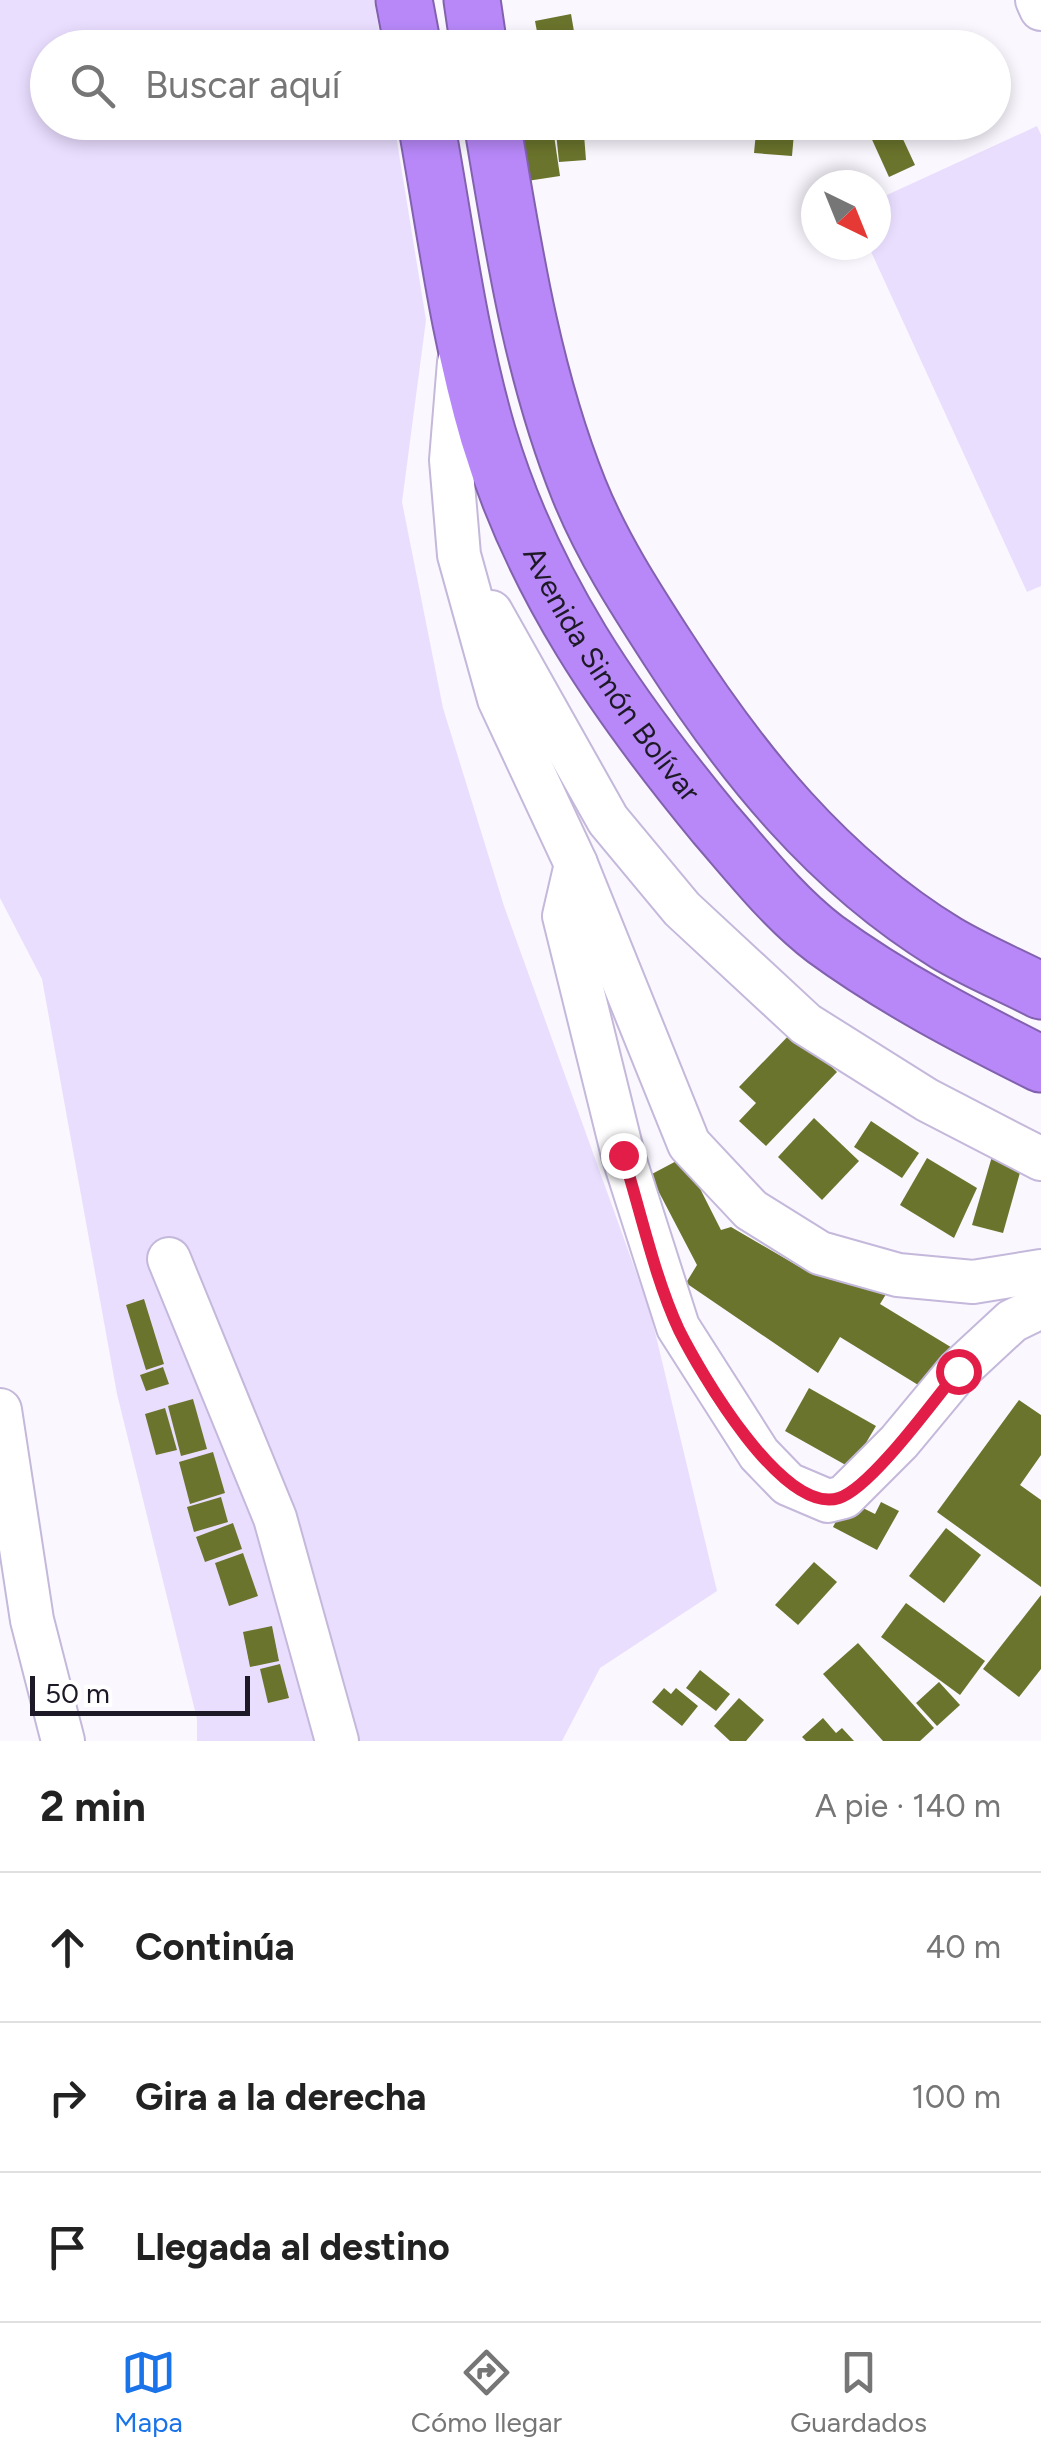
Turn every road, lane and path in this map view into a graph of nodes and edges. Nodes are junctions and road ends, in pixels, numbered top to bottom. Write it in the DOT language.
graph roads {
  1 [pos="404,0"];
  2 [pos="472,0"];
  3 [pos="1037,0"];
  4 [pos="1041,10"];
  5 [pos="409,30"];
  6 [pos="477,30"];
  7 [pos="429,140"];
  8 [pos="495,140"];
  9 [pos="462,321"];
  10 [pos="459,554"];
  11 [pos="576,864"];
  12 [pos="1041,991"];
  13 [pos="1041,1064"];
  14 [pos="1041,1158"];
  15 [pos="169,1259"];
  16 [pos="1041,1271"];
  17 [pos="1041,1307"];
  18 [pos="0,1410"];
  19 [pos="16,1625"];
  20 [pos="63,1741"];
  21 [pos="337,1741"];
  1 -- 5 [label="highway"];
  2 -- 6 [label="highway"];
  3 -- 4 [label="street"];
  7 -- 9 [label="highway, Avenida Simón Bolívar"];
  8 -- 12 [label="highway, Avenida Simón Bolívar"];
  9 -- 10 [label="street"];
  9 -- 13 [label="highway, Avenida Simón Bolívar"];
  10 -- 11 [label="street"];
  10 -- 14 [label="street"];
  11 -- 16 [label="street"];
  11 -- 17 [label="street"];
  15 -- 21 [label="street"];
  18 -- 19 [label="street"];
  19 -- 20 [label="street"];
}
